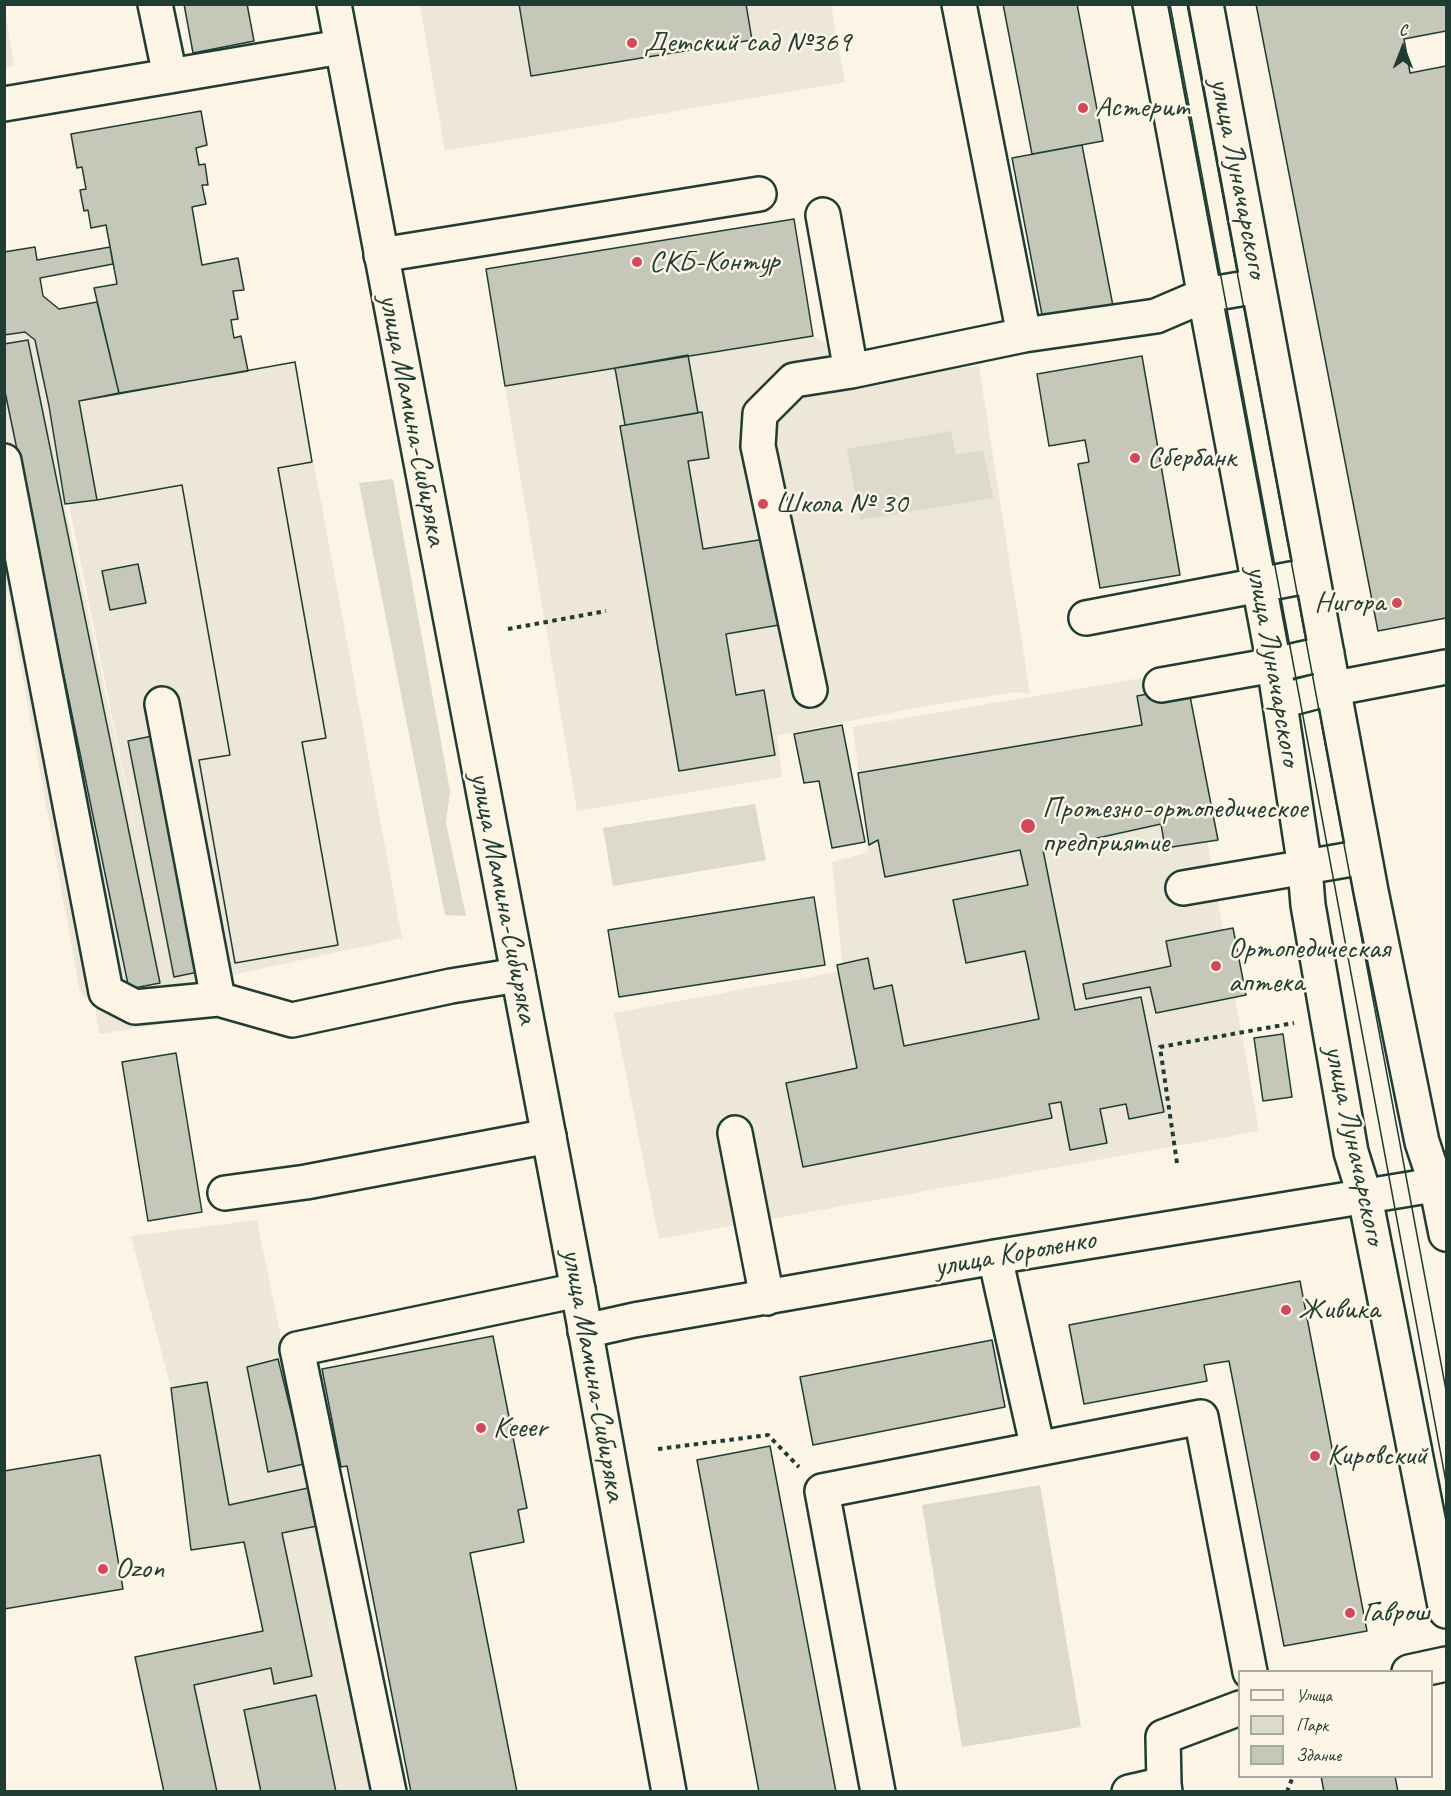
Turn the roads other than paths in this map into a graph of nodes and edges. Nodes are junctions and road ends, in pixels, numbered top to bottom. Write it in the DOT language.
graph roads {
  1 [pos="155,4"];
  2 [pos="334,4"];
  3 [pos="959,4"];
  4 [pos="1150,4"];
  5 [pos="1206,4"];
  6 [pos="341,47"];
  7 [pos="170,76"];
  8 [pos="4,104"];
  9 [pos="759,194"];
  10 [pos="823,214"];
  11 [pos="381,255"];
  12 [pos="1258,286"];
  13 [pos="1205,295"];
  14 [pos="1024,334"];
  15 [pos="852,370"];
  16 [pos="4,461"];
  17 [pos="1312,575"];
  18 [pos="1260,586"];
  19 [pos="1086,618"];
  20 [pos="1327,653"];
  21 [pos="1274,665"];
  22 [pos="1446,667"];
  23 [pos="1161,685"];
  24 [pos="1333,688"];
  25 [pos="810,690"];
  26 [pos="1281,701"];
  27 [pos="162,704"];
  28 [pos="1364,857"];
  29 [pos="1305,868"];
  30 [pos="1183,888"];
  31 [pos="518,975"];
  32 [pos="218,999"];
  33 [pos="735,1133"];
  34 [pos="549,1136"];
  35 [pos="1441,1183"];
  36 [pos="225,1193"];
  37 [pos="1365,1197"];
  38 [pos="1446,1234"];
  39 [pos="995,1257"];
  40 [pos="578,1290"];
  41 [pos="767,1298"];
  42 [pos="585,1331"];
  43 [pos="1038,1449"];
  44 [pos="1446,1611"];
  45 [pos="1446,1664"];
  46 [pos="1250,1670"];
  47 [pos="1413,1670"];
  48 [pos="1238,1708"];
  49 [pos="1165,1788"];
  50 [pos="389,1791"];
  51 [pos="669,1791"];
  52 [pos="878,1791"];
  53 [pos="1129,1791"];
  1 -- 7 [label="street"];
  2 -- 6 [label="street, улица Мамина-Сибиряка"];
  3 -- 14 [label="street"];
  4 -- 13 [label="street, улица Луначарского"];
  5 -- 12 [label="street, улица Луначарского"];
  6 -- 7 [label="street"];
  6 -- 11 [label="street, улица Мамина-Сибиряка"];
  7 -- 8 [label="street"];
  9 -- 11 [label="street"];
  10 -- 15 [label="street"];
  11 -- 31 [label="street, улица Мамина-Сибиряка"];
  12 -- 13 [label="street"];
  12 -- 17 [label="street, улица Луначарского"];
  13 -- 14 [label="street"];
  13 -- 18 [label="street, улица Луначарского"];
  14 -- 15 [label="street"];
  15 -- 25 [label="street"];
  16 -- 32 [label="street"];
  17 -- 18 [label="street"];
  17 -- 20 [label="street, улица Луначарского"];
  18 -- 19 [label="street"];
  18 -- 21 [label="street, улица Луначарского"];
  20 -- 21 [label="street"];
  20 -- 24 [label="street, улица Луначарского"];
  21 -- 23 [label="street"];
  21 -- 26 [label="street, улица Луначарского"];
  22 -- 24 [label="street"];
  24 -- 26 [label="street"];
  24 -- 28 [label="street, улица Луначарского"];
  26 -- 29 [label="street, улица Луначарского"];
  27 -- 32 [label="street"];
  28 -- 29 [label="street"];
  28 -- 35 [label="street, улица Луначарского"];
  29 -- 30 [label="street"];
  29 -- 37 [label="street, улица Луначарского"];
  31 -- 32 [label="street"];
  31 -- 34 [label="street, улица Мамина-Сибиряка"];
  33 -- 41 [label="street"];
  34 -- 36 [label="street"];
  34 -- 40 [label="street, улица Мамина-Сибиряка"];
  35 -- 37 [label="street, улица Короленко"];
  35 -- 38 [label="street, улица Луначарского"];
  37 -- 39 [label="street, улица Короленко"];
  37 -- 44 [label="street, улица Луначарского"];
  39 -- 41 [label="street, улица Короленко"];
  39 -- 43 [label="street"];
  40 -- 42 [label="street, улица Мамина-Сибиряка"];
  40 -- 50 [label="street"];
  41 -- 42 [label="street, улица Короленко"];
  42 -- 51 [label="street, улица Мамина-Сибиряка"];
  43 -- 46 [label="street"];
  43 -- 52 [label="street"];
  45 -- 47 [label="street"];
  48 -- 49 [label="street"];
  49 -- 53 [label="street"];
}
